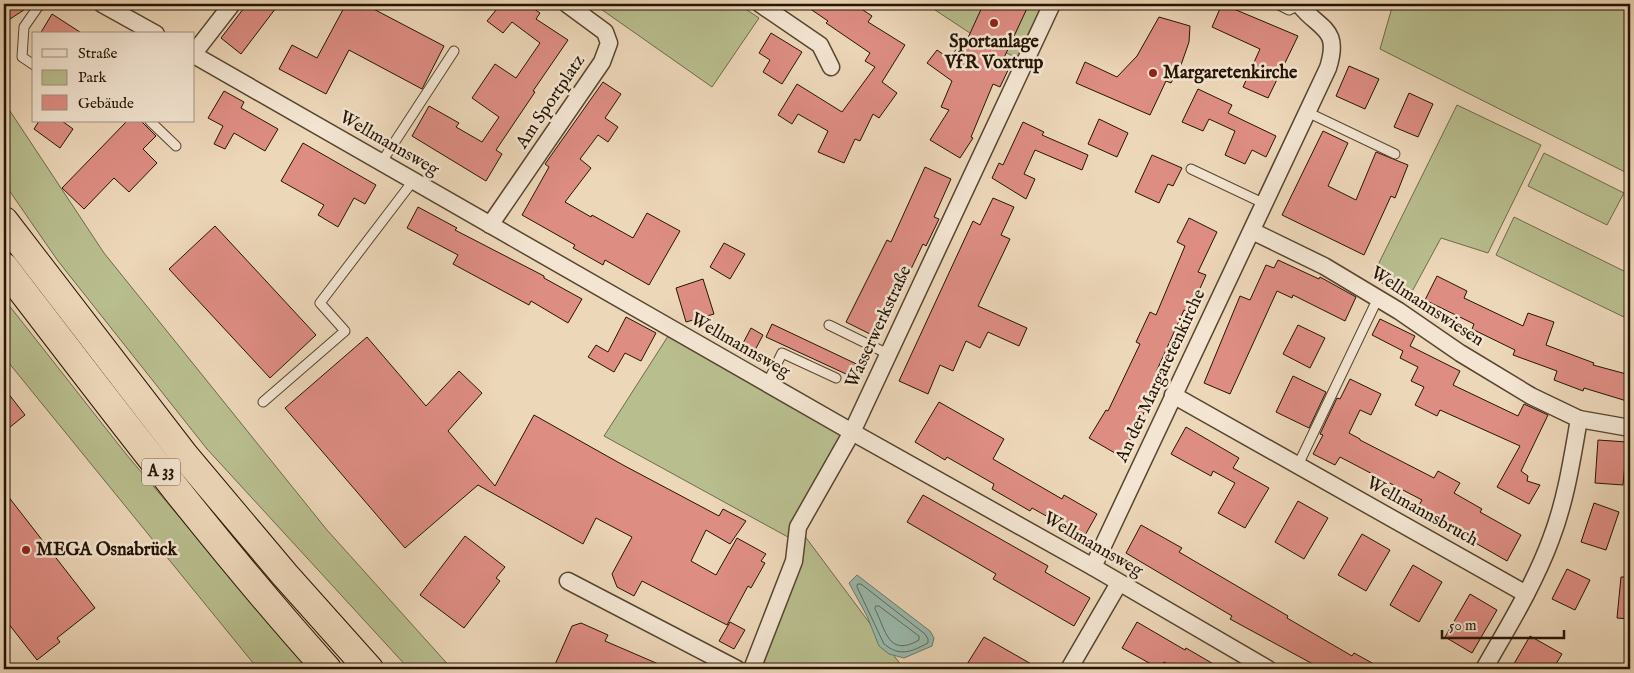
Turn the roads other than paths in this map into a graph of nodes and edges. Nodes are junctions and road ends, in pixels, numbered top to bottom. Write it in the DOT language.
graph roads {
  1 [pos="40,4"];
  2 [pos="102,4"];
  3 [pos="232,4"];
  4 [pos="760,4"];
  5 [pos="1052,4"];
  6 [pos="1277,4"];
  7 [pos="1299,4"];
  8 [pos="577,6"];
  9 [pos="152,32"];
  10 [pos="454,50"];
  11 [pos="195,53"];
  12 [pos="195,55"];
  13 [pos="32,64"];
  14 [pos="831,67"];
  15 [pos="1307,112"];
  16 [pos="151,122"];
  17 [pos="176,146"];
  18 [pos="1395,154"];
  19 [pos="381,162"];
  20 [pos="1191,169"];
  21 [pos="413,181"];
  22 [pos="1265,204"];
  23 [pos="4,221"];
  24 [pos="490,225"];
  25 [pos="1252,231"];
  26 [pos="4,267"];
  27 [pos="1378,298"];
  28 [pos="829,325"];
  29 [pos="888,354"];
  30 [pos="836,378"];
  31 [pos="767,384"];
  32 [pos="1174,395"];
  33 [pos="263,402"];
  34 [pos="1579,419"];
  35 [pos="1630,428"];
  36 [pos="852,432"];
  37 [pos="1298,465"];
  38 [pos="1093,567"];
  39 [pos="568,581"];
  40 [pos="1119,583"];
  41 [pos="1526,594"];
  42 [pos="327,669"];
  43 [pos="369,669"];
  44 [pos="737,669"];
  45 [pos="752,669"];
  46 [pos="1069,669"];
  47 [pos="1268,669"];
  48 [pos="1484,669"];
  1 -- 13 [label="lane"];
  2 -- 9 [label="street"];
  3 -- 11 [label="street"];
  4 -- 14 [label="street"];
  5 -- 29 [label="street, Wasserwerkstraße"];
  6 -- 7 [label="lane"];
  7 -- 15 [label="street, An der Margaretenkirche"];
  8 -- 24 [label="street, Am Sportplatz"];
  10 -- 19 [label="lane"];
  12 -- 19 [label="street, Wellmannsweg"];
  15 -- 18 [label="lane"];
  15 -- 22 [label="street, An der Margaretenkirche"];
  16 -- 17 [label="lane"];
  19 -- 21 [label="street, Wellmannsweg"];
  20 -- 22 [label="lane"];
  21 -- 24 [label="street, Wellmannsweg"];
  21 -- 33 [label="lane"];
  22 -- 25 [label="street, An der Margaretenkirche"];
  23 -- 43 [label="highway, A 33"];
  24 -- 31 [label="street, Wellmannsweg"];
  25 -- 27 [label="street, Wellmannswiesen"];
  25 -- 32 [label="street, An der Margaretenkirche"];
  26 -- 42 [label="highway, A 33"];
  27 -- 34 [label="street, Wellmannswiesen"];
  27 -- 37 [label="lane"];
  28 -- 29 [label="lane"];
  29 -- 36 [label="street, Wasserwerkstraße"];
  30 -- 31 [label="lane"];
  31 -- 36 [label="street, Wellmannsweg"];
  32 -- 37 [label="street, Wellmannsbruch"];
  32 -- 38 [label="street, An der Margaretenkirche"];
  34 -- 35 [label="street, Wellmannswiesen"];
  34 -- 41 [label="street"];
  36 -- 38 [label="street, Wellmannsweg"];
  36 -- 45 [label="street, Wasserwerkstraße"];
  37 -- 41 [label="street, Wellmannsbruch"];
  38 -- 40 [label="street, Wellmannsweg"];
  39 -- 44 [label="street"];
  40 -- 46 [label="street"];
  40 -- 47 [label="street, Wellmannsweg"];
  41 -- 48 [label="street"];
}
